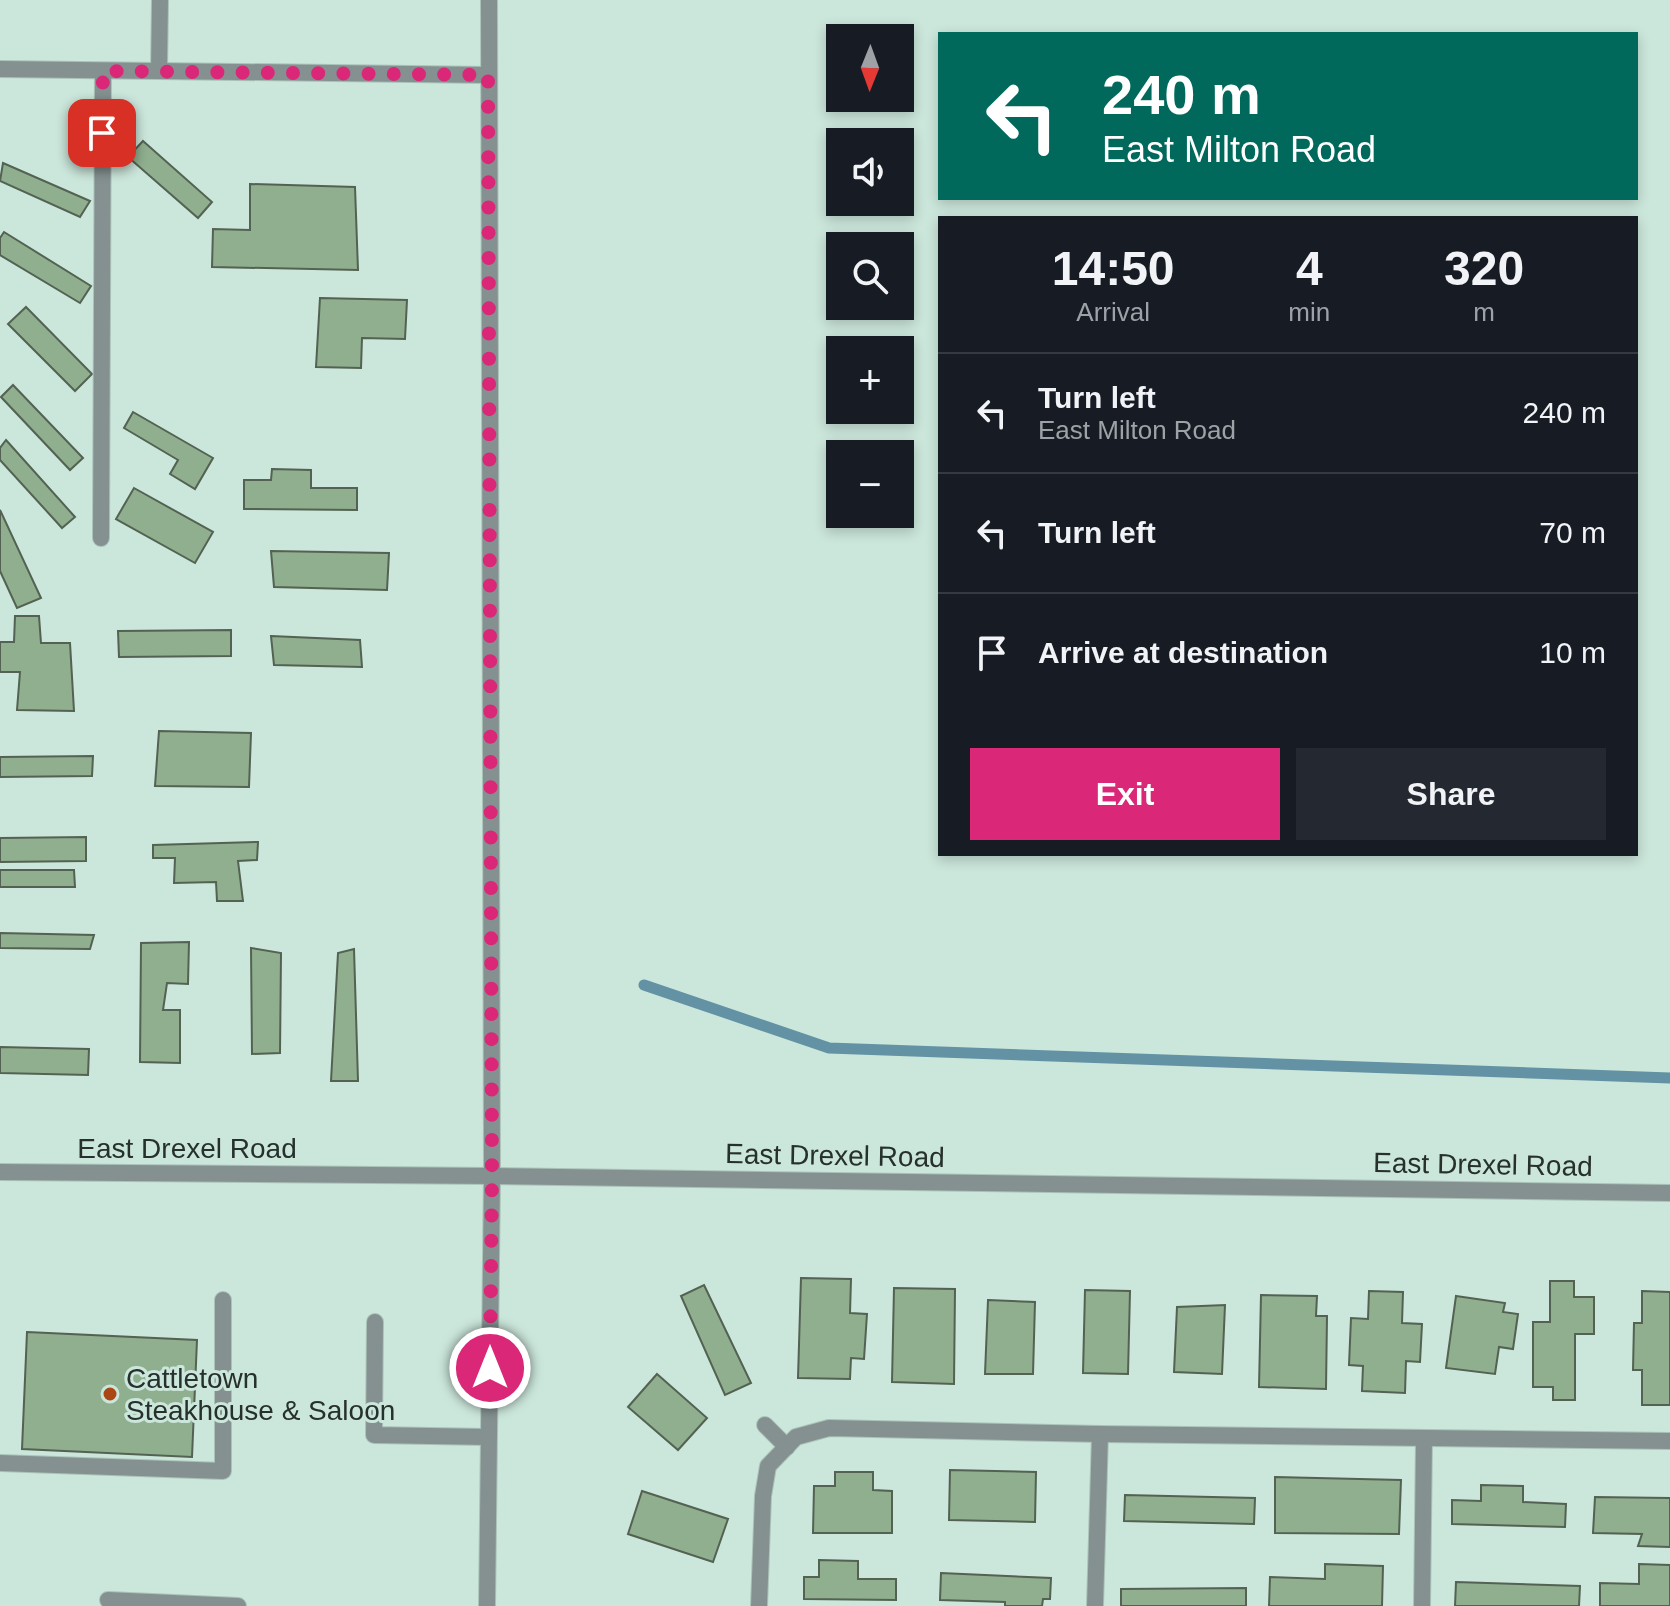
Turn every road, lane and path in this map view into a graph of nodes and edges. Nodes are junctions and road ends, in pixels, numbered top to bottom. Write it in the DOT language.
graph roads {
  1 [pos="160,0"];
  2 [pos="489,0"];
  3 [pos="0,69"];
  4 [pos="103,71"];
  5 [pos="159,71"];
  6 [pos="488,75"];
  7 [pos="101,538"];
  8 [pos="0,1172"];
  9 [pos="492,1176"];
  10 [pos="1670,1193"];
  11 [pos="223,1300"];
  12 [pos="375,1322"];
  13 [pos="765,1425"];
  14 [pos="1100,1434"];
  15 [pos="488,1437"];
  16 [pos="1424,1439"];
  17 [pos="1670,1441"];
  18 [pos="787,1447"];
  19 [pos="0,1463"];
  20 [pos="108,1600"];
  21 [pos="238,1606"];
  22 [pos="487,1606"];
  23 [pos="759,1606"];
  24 [pos="1095,1606"];
  25 [pos="1422,1606"];
  1 -- 5 [label="street"];
  2 -- 6 [label="street"];
  3 -- 4 [label="street"];
  4 -- 5 [label="street"];
  4 -- 7 [label="street"];
  5 -- 6 [label="street"];
  6 -- 9 [label="street"];
  8 -- 9 [label="street, East Drexel Road"];
  9 -- 10 [label="street, East Drexel Road"];
  9 -- 15 [label="street"];
  11 -- 19 [label="street"];
  12 -- 15 [label="street"];
  13 -- 18 [label="street"];
  14 -- 16 [label="street"];
  14 -- 18 [label="street"];
  14 -- 24 [label="street"];
  15 -- 22 [label="street"];
  16 -- 17 [label="street"];
  16 -- 25 [label="street"];
  18 -- 23 [label="street"];
  20 -- 21 [label="street"];
}
